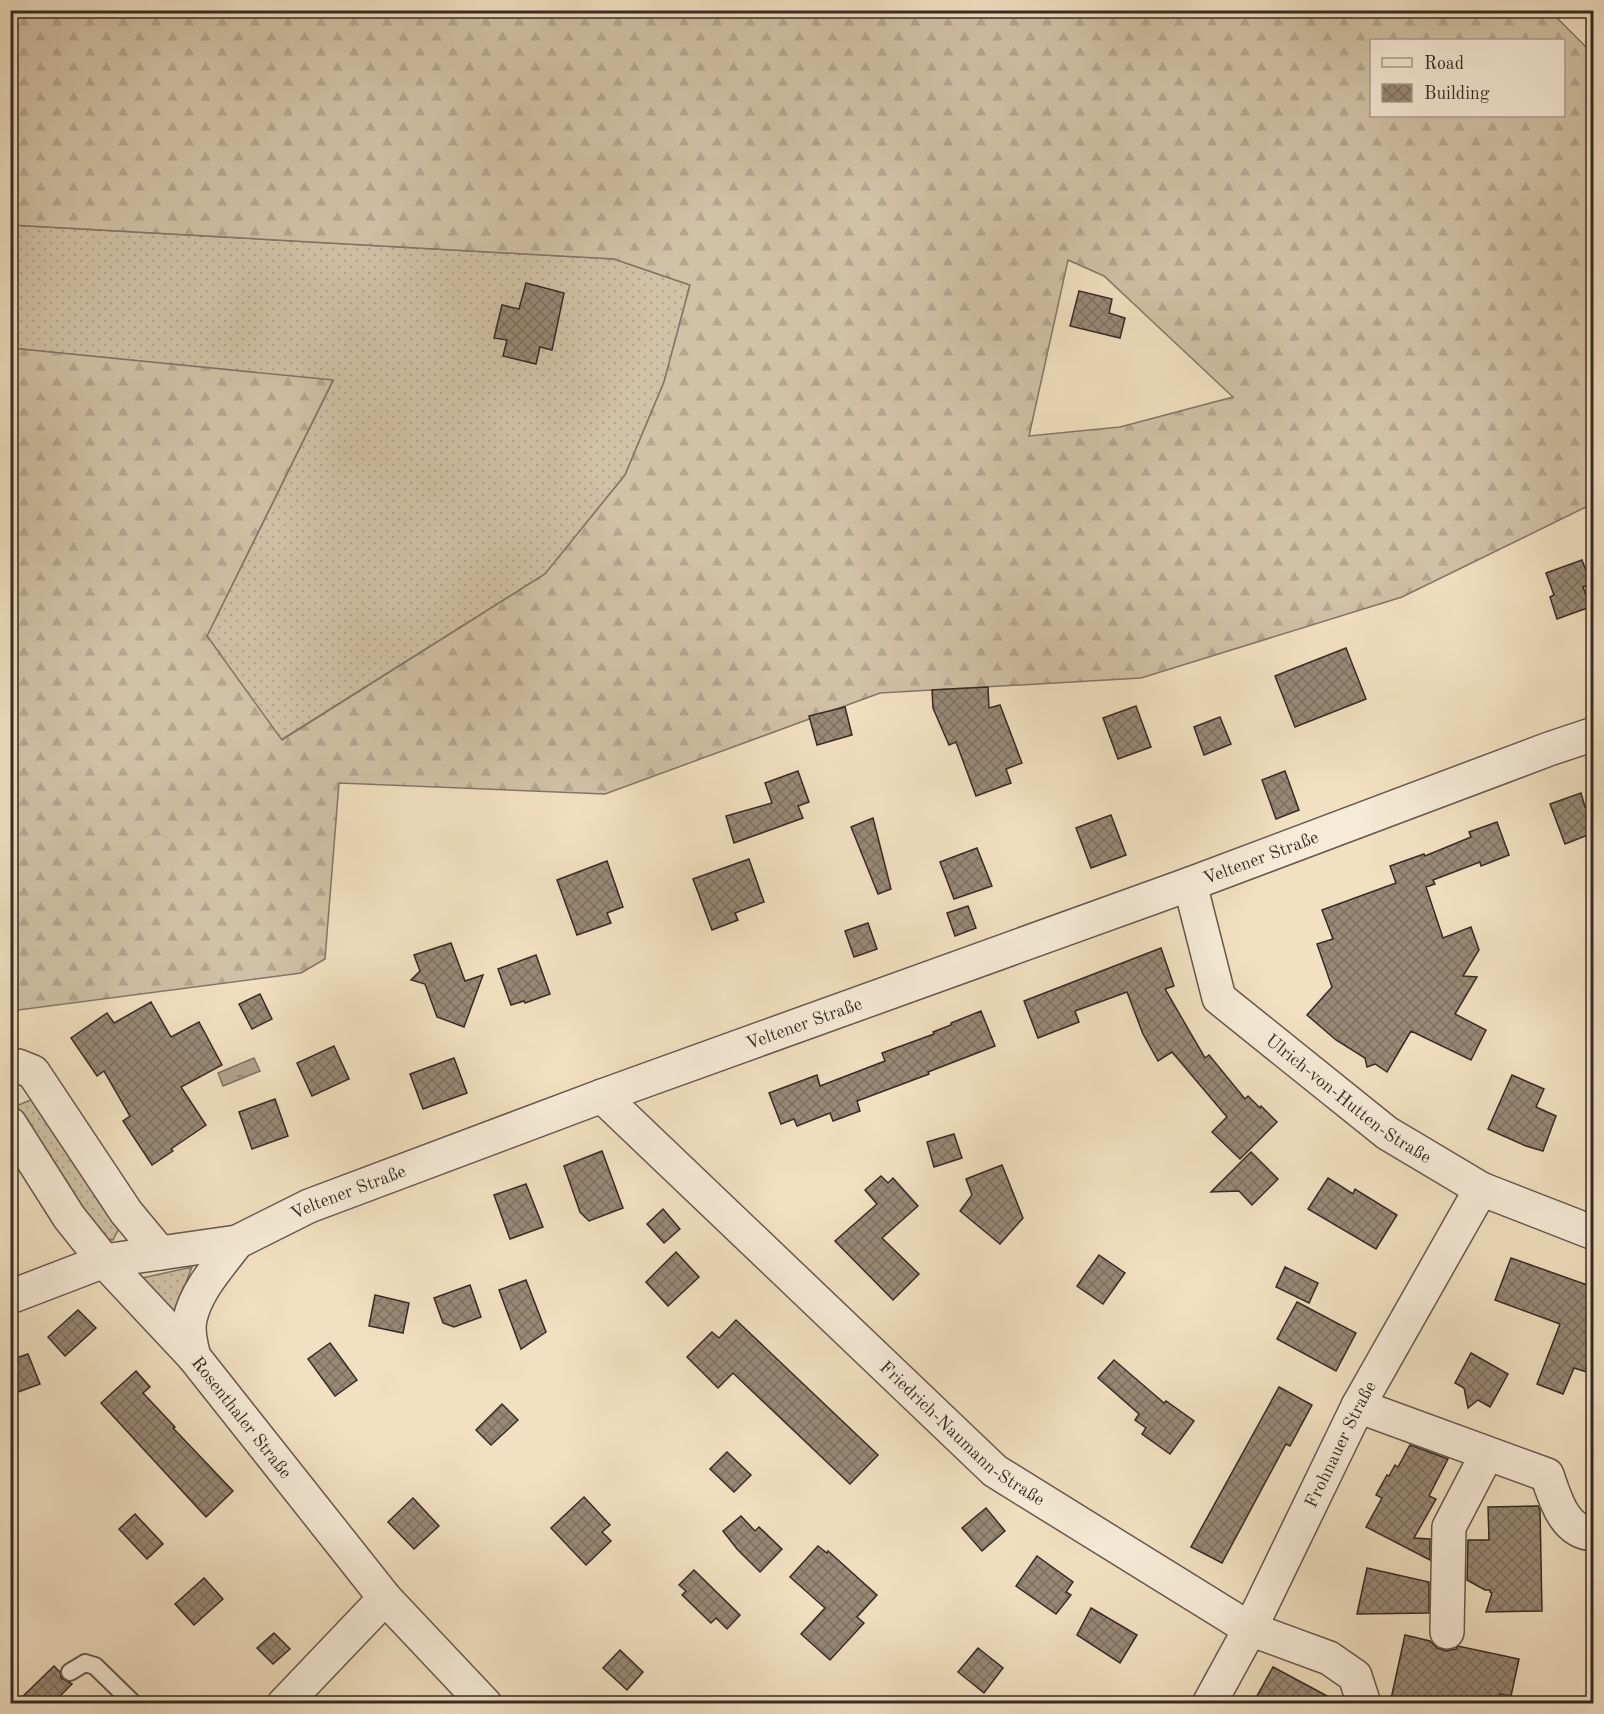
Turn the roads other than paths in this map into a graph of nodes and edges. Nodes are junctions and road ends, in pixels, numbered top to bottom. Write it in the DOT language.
graph roads {
  1 [pos="1593,734"];
  2 [pos="1190,884"];
  3 [pos="10,1069"];
  4 [pos="602,1096"];
  5 [pos="10,1124"];
  6 [pos="1481,1190"];
  7 [pos="1593,1233"];
  8 [pos="237,1242"];
  9 [pos="160,1253"];
  10 [pos="104,1261"];
  11 [pos="10,1297"];
  12 [pos="194,1357"];
  13 [pos="1358,1406"];
  14 [pos="1487,1454"];
  15 [pos="1593,1534"];
  16 [pos="386,1598"];
  17 [pos="1250,1629"];
  18 [pos="1447,1632"];
  19 [pos="70,1672"];
  20 [pos="134,1704"];
  21 [pos="284,1704"];
  22 [pos="485,1704"];
  23 [pos="1209,1704"];
  24 [pos="1364,1704"];
  1 -- 2 [label="street, Veltener Straße"];
  2 -- 4 [label="street, Veltener Straße"];
  2 -- 6 [label="street, Ulrich-von-Hutten-Straße"];
  3 -- 9 [label="street"];
  4 -- 8 [label="street, Veltener Straße"];
  4 -- 17 [label="street, Friedrich-Naumann-Straße"];
  5 -- 10 [label="street, Rosenthaler Straße"];
  6 -- 7 [label="street, Ulrich-von-Hutten-Straße"];
  6 -- 13 [label="street, Frohnauer Straße"];
  8 -- 9 [label="street, Veltener Straße"];
  8 -- 12 [label="street"];
  9 -- 10 [label="street, Veltener Straße"];
  10 -- 11 [label="street, Veltener Straße"];
  10 -- 12 [label="street, Rosenthaler Straße"];
  12 -- 16 [label="street, Rosenthaler Straße"];
  13 -- 14 [label="street"];
  13 -- 17 [label="street, Frohnauer Straße"];
  14 -- 15 [label="street"];
  14 -- 18 [label="street"];
  16 -- 21 [label="street"];
  16 -- 22 [label="street, Rosenthaler Straße"];
  17 -- 23 [label="street, Frohnauer Straße"];
  17 -- 24 [label="street, Friedrich-Naumann-Straße"];
  19 -- 20 [label="lane"];
}
